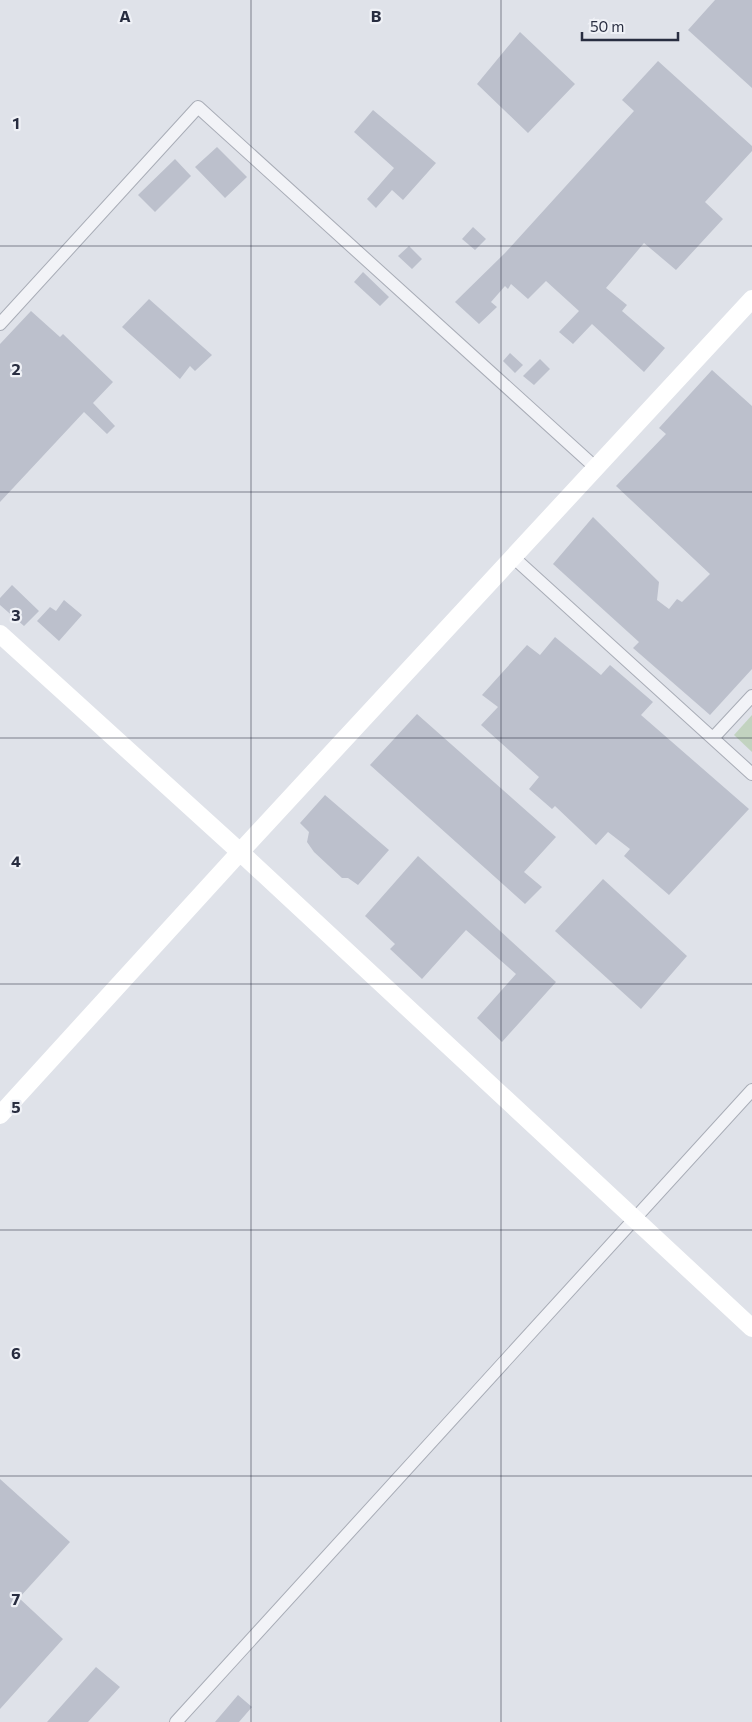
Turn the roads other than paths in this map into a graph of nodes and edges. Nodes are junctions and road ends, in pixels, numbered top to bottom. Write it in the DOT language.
graph roads {
  1 [pos="752,299"];
  2 [pos="0,324"];
  3 [pos="596,468"];
  4 [pos="513,557"];
  5 [pos="0,634"];
  6 [pos="752,696"];
  7 [pos="713,738"];
  8 [pos="752,774"];
  9 [pos="240,852"];
  10 [pos="752,1090"];
  11 [pos="0,1115"];
  12 [pos="634,1221"];
  13 [pos="752,1328"];
  14 [pos="176,1722"];
  1 -- 3 [label="street"];
  2 -- 3 [label="street"];
  3 -- 4 [label="street"];
  4 -- 7 [label="street"];
  4 -- 9 [label="street"];
  5 -- 9 [label="street"];
  6 -- 7 [label="street"];
  7 -- 8 [label="street"];
  9 -- 11 [label="street"];
  9 -- 12 [label="street"];
  10 -- 12 [label="street"];
  12 -- 13 [label="street"];
  12 -- 14 [label="street"];
}
